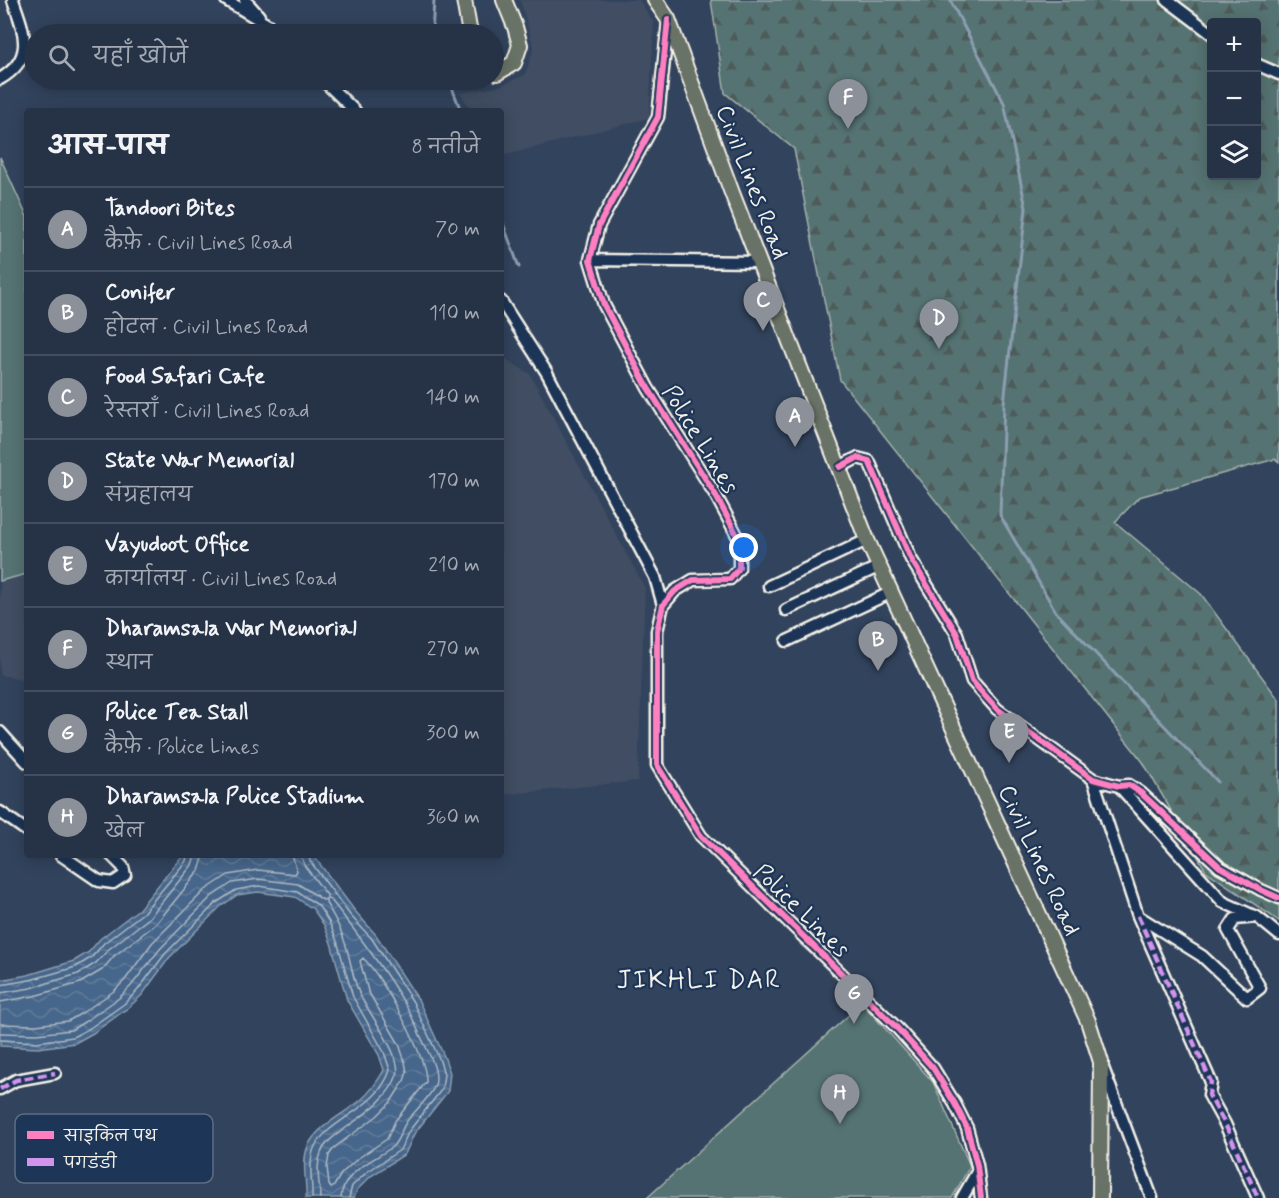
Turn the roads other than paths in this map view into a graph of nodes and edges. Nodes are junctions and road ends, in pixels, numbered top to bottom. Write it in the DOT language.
graph roads {
  1 [pos="13,0"];
  2 [pos="226,0"];
  3 [pos="245,0"];
  4 [pos="464,0"];
  5 [pos="504,0"];
  6 [pos="655,0"];
  7 [pos="1167,0"];
  8 [pos="668,19"];
  9 [pos="266,24"];
  10 [pos="267,24"];
  11 [pos="468,24"];
  12 [pos="1207,30"];
  13 [pos="1261,66"];
  14 [pos="504,69"];
  15 [pos="1279,74"];
  16 [pos="0,79"];
  17 [pos="333,90"];
  18 [pos="352,108"];
  19 [pos="590,260"];
  20 [pos="759,262"];
  21 [pos="504,306"];
  22 [pos="840,467"];
  23 [pos="867,540"];
  24 [pos="880,566"];
  25 [pos="769,586"];
  26 [pos="892,592"];
  27 [pos="663,605"];
  28 [pos="786,610"];
  29 [pos="787,641"];
  30 [pos="0,732"];
  31 [pos="24,759"];
  32 [pos="1093,779"];
  33 [pos="1119,786"];
  34 [pos="0,812"];
  35 [pos="24,829"];
  36 [pos="65,858"];
  37 [pos="114,858"];
  38 [pos="1279,898"];
  39 [pos="1138,916"];
  40 [pos="1257,917"];
  41 [pos="1279,935"];
  42 [pos="1101,1062"];
  43 [pos="55,1073"];
  44 [pos="0,1089"];
  45 [pos="977,1172"];
  46 [pos="962,1198"];
  47 [pos="981,1198"];
  48 [pos="1100,1198"];
  49 [pos="1152,1198"];
  50 [pos="1258,1198"];
  1 -- 16 [label="street"];
  2 -- 9 [label="street"];
  3 -- 10 [label="street"];
  4 -- 11 [label="main road"];
  5 -- 14 [label="main road"];
  6 -- 8 [label="main road, Civil Lines Road"];
  7 -- 12 [label="street"];
  8 -- 19 [label="street"];
  8 -- 20 [label="main road, Civil Lines Road"];
  13 -- 15 [label="street"];
  17 -- 18 [label="street"];
  19 -- 20 [label="street"];
  19 -- 27 [label="street, Police Lines"];
  20 -- 22 [label="main road, Civil Lines Road"];
  21 -- 27 [label="street"];
  22 -- 23 [label="main road, Civil Lines Road"];
  22 -- 32 [label="street"];
  23 -- 24 [label="main road, Civil Lines Road"];
  23 -- 25 [label="street"];
  24 -- 26 [label="main road, Civil Lines Road"];
  24 -- 28 [label="street"];
  26 -- 29 [label="street"];
  26 -- 42 [label="main road, Civil Lines Road"];
  27 -- 45 [label="street, Police Lines"];
  30 -- 31 [label="street"];
  32 -- 33 [label="street"];
  32 -- 39 [label="street"];
  33 -- 38 [label="street"];
  33 -- 40 [label="street"];
  34 -- 35 [label="street"];
  36 -- 37 [label="street"];
  39 -- 40 [label="street"];
  39 -- 50 [label="street"];
  40 -- 41 [label="street"];
  42 -- 48 [label="main road, Civil Lines Road"];
  42 -- 49 [label="street"];
  43 -- 44 [label="street"];
  45 -- 46 [label="street"];
  45 -- 47 [label="street, Police Lines"];
}
